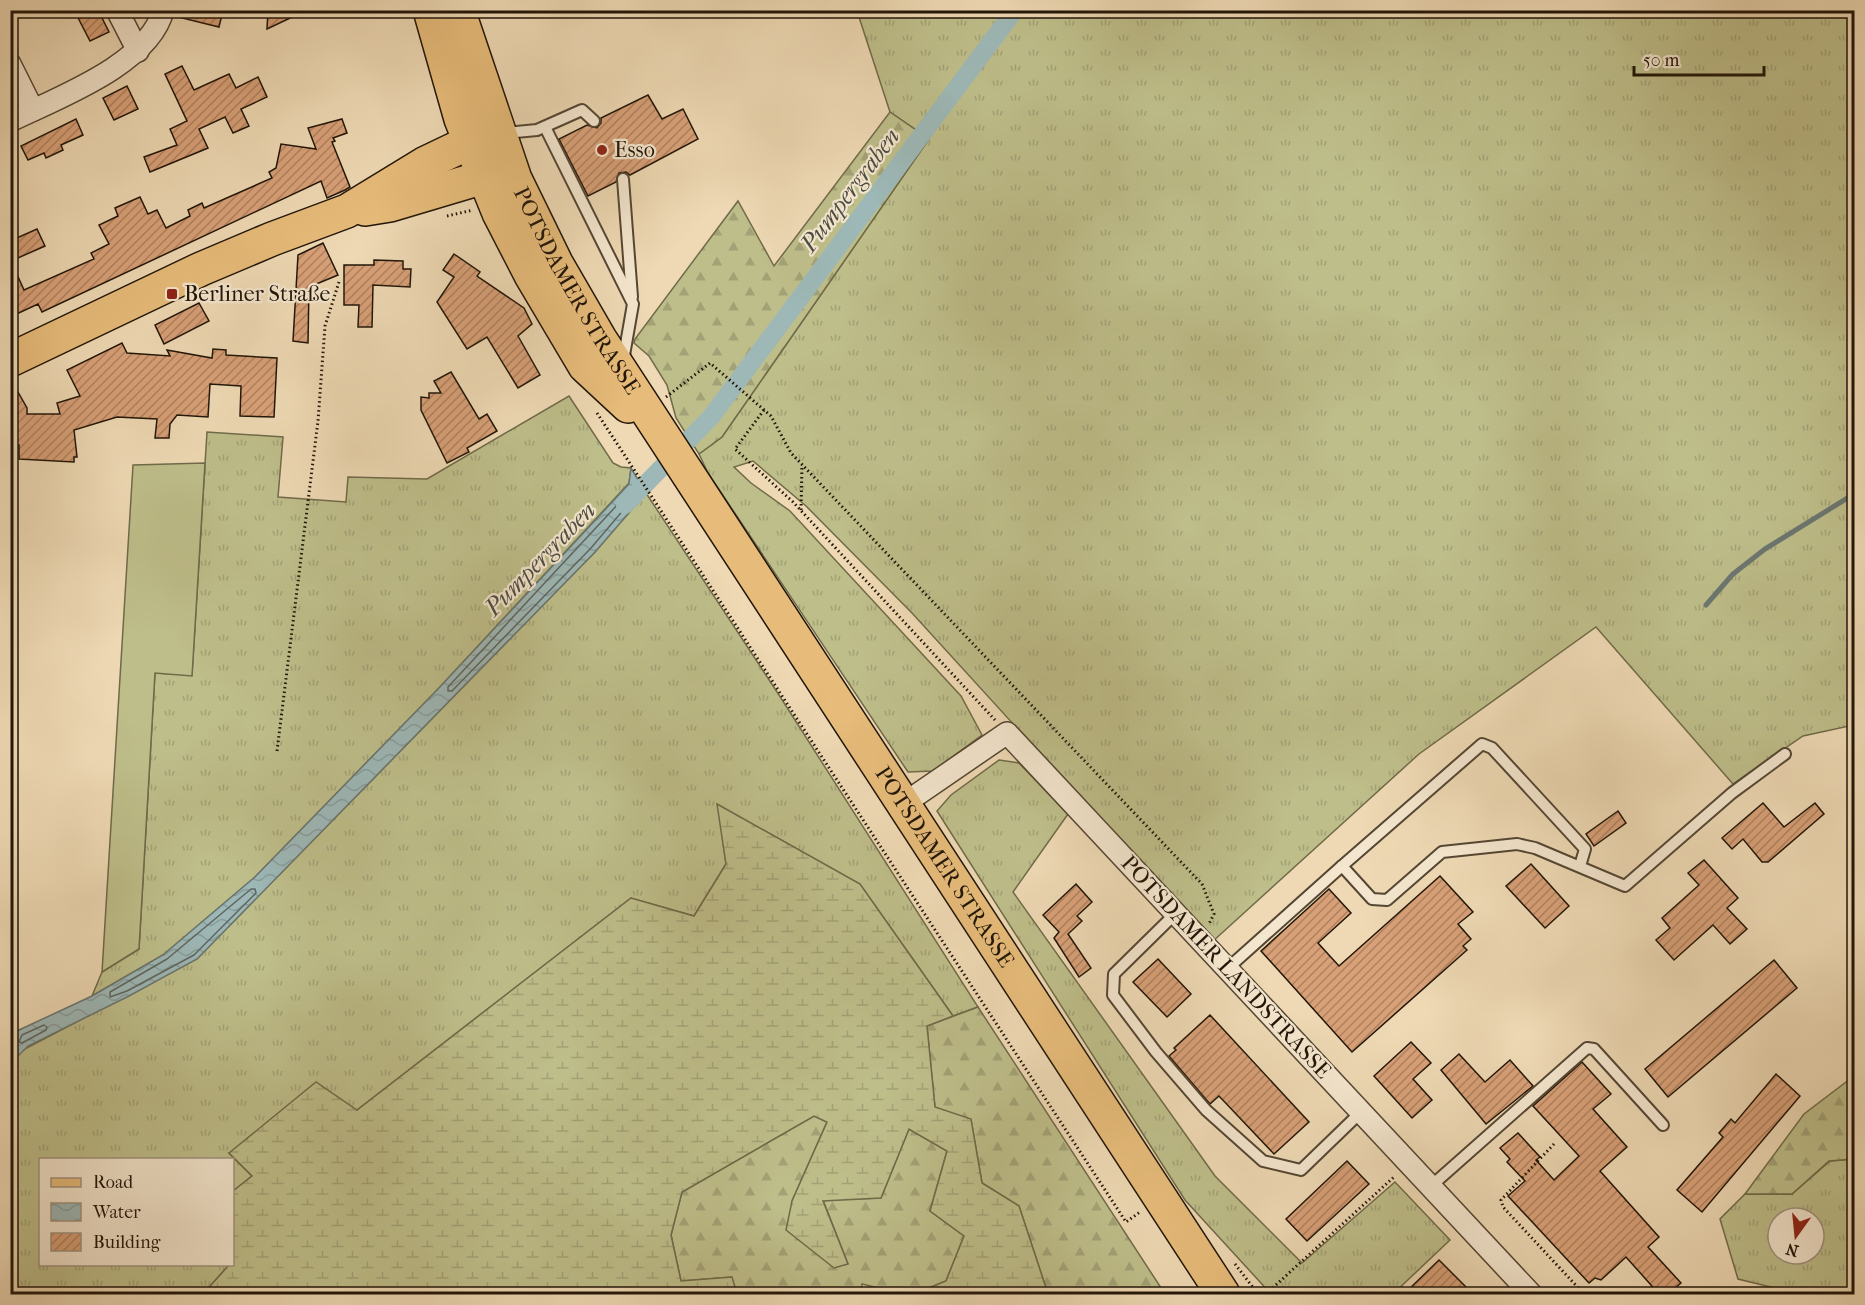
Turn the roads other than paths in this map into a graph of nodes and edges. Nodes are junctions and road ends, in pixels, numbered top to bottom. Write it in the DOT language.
graph roads {
  1 [pos="117,10"];
  2 [pos="163,10"];
  3 [pos="430,10"];
  4 [pos="458,10"];
  5 [pos="138,51"];
  6 [pos="10,64"];
  7 [pos="33,110"];
  8 [pos="10,121"];
  9 [pos="594,121"];
  10 [pos="545,127"];
  11 [pos="491,142"];
  12 [pos="484,177"];
  13 [pos="623,179"];
  14 [pos="347,211"];
  15 [pos="633,303"];
  16 [pos="10,360"];
  17 [pos="621,372"];
  18 [pos="666,441"];
  19 [pos="1785,754"];
  20 [pos="902,805"];
  21 [pos="1342,866"];
  22 [pos="1580,866"];
  23 [pos="1176,913"];
  24 [pos="1228,968"];
  25 [pos="1360,1112"];
  26 [pos="1663,1125"];
  27 [pos="1430,1187"];
  28 [pos="1223,1294"];
  29 [pos="1531,1294"];
  1 -- 5 [label="street"];
  2 -- 5 [label="street"];
  3 -- 11 [label="main road"];
  4 -- 11 [label="main road"];
  5 -- 7 [label="street"];
  6 -- 7 [label="street"];
  7 -- 8 [label="street"];
  9 -- 10 [label="lane"];
  10 -- 11 [label="lane"];
  10 -- 15 [label="lane"];
  11 -- 12 [label="main road"];
  11 -- 14 [label="main road"];
  11 -- 17 [label="main road, POTSDAMER STRASSE"];
  12 -- 14 [label="main road"];
  12 -- 18 [label="main road, POTSDAMER STRASSE"];
  13 -- 15 [label="lane"];
  14 -- 16 [label="main road"];
  15 -- 17 [label="lane"];
  17 -- 18 [label="main road, POTSDAMER STRASSE"];
  18 -- 20 [label="main road, POTSDAMER STRASSE"];
  19 -- 22 [label="lane"];
  20 -- 23 [label="street, POTSDAMER LANDSTRASSE"];
  20 -- 28 [label="main road, POTSDAMER STRASSE"];
  21 -- 22 [label="lane"];
  21 -- 22 [label="lane"];
  21 -- 24 [label="lane"];
  23 -- 24 [label="street, POTSDAMER LANDSTRASSE"];
  23 -- 25 [label="lane"];
  24 -- 25 [label="street, POTSDAMER LANDSTRASSE"];
  25 -- 27 [label="street, POTSDAMER LANDSTRASSE"];
  26 -- 27 [label="lane"];
  27 -- 29 [label="street, POTSDAMER LANDSTRASSE"];
}
